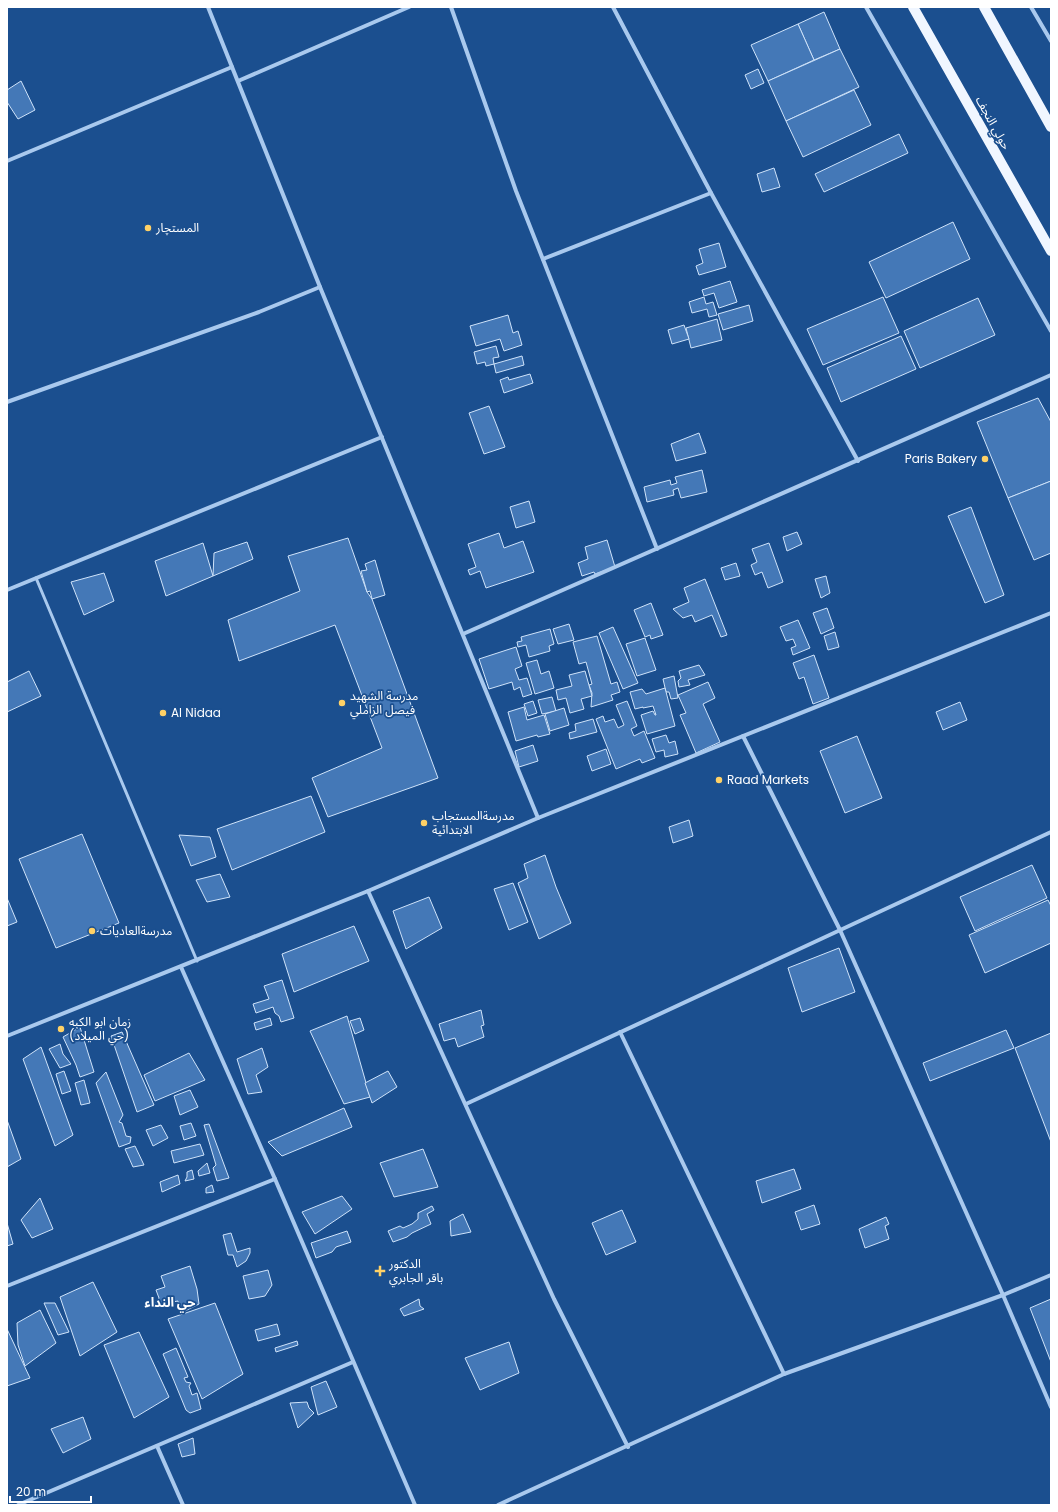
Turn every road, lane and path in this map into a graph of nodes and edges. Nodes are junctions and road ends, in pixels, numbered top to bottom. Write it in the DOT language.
graph roads {
  1 [pos="208,7"];
  2 [pos="409,7"];
  3 [pos="451,7"];
  4 [pos="613,7"];
  5 [pos="866,7"];
  6 [pos="913,7"];
  7 [pos="984,7"];
  8 [pos="1031,7"];
  9 [pos="1051,41"];
  10 [pos="232,67"];
  11 [pos="238,81"];
  12 [pos="1051,127"];
  13 [pos="7,161"];
  14 [pos="711,193"];
  15 [pos="1051,251"];
  16 [pos="543,259"];
  17 [pos="320,287"];
  18 [pos="1051,331"];
  19 [pos="1051,375"];
  20 [pos="7,402"];
  21 [pos="382,437"];
  22 [pos="858,461"];
  23 [pos="657,549"];
  24 [pos="36,578"];
  25 [pos="7,590"];
  26 [pos="1051,613"];
  27 [pos="463,634"];
  28 [pos="742,736"];
  29 [pos="538,818"];
  30 [pos="1051,832"];
  31 [pos="368,891"];
  32 [pos="840,930"];
  33 [pos="197,961"];
  34 [pos="181,967"];
  35 [pos="620,1032"];
  36 [pos="7,1036"];
  37 [pos="466,1104"];
  38 [pos="275,1179"];
  39 [pos="1051,1275"];
  40 [pos="7,1286"];
  41 [pos="1003,1295"];
  42 [pos="353,1362"];
  43 [pos="784,1374"];
  44 [pos="1051,1407"];
  45 [pos="157,1446"];
  46 [pos="628,1447"];
  47 [pos="18,1505"];
  48 [pos="182,1505"];
  49 [pos="415,1505"];
  50 [pos="498,1505"];
  1 -- 10 [label="street"];
  2 -- 11 [label="street"];
  3 -- 16 [label="street"];
  4 -- 14 [label="street"];
  5 -- 18 [label="street"];
  6 -- 15 [label="main road, حولي النجف"];
  7 -- 12 [label="main road"];
  8 -- 9 [label="street"];
  10 -- 11 [label="street"];
  10 -- 13 [label="street"];
  11 -- 17 [label="street"];
  14 -- 16 [label="street"];
  14 -- 22 [label="street"];
  16 -- 23 [label="street"];
  17 -- 20 [label="street"];
  17 -- 21 [label="street"];
  19 -- 22 [label="street"];
  21 -- 24 [label="street"];
  21 -- 27 [label="street"];
  22 -- 23 [label="street"];
  23 -- 27 [label="street"];
  24 -- 25 [label="street"];
  24 -- 33 [label="lane"];
  26 -- 28 [label="street"];
  27 -- 29 [label="street"];
  28 -- 29 [label="street"];
  28 -- 32 [label="street"];
  29 -- 31 [label="street"];
  30 -- 32 [label="street"];
  31 -- 33 [label="street"];
  31 -- 37 [label="street"];
  32 -- 35 [label="street"];
  32 -- 41 [label="street"];
  33 -- 34 [label="street"];
  34 -- 36 [label="street"];
  34 -- 38 [label="street"];
  35 -- 37 [label="street"];
  35 -- 43 [label="street"];
  37 -- 46 [label="street"];
  38 -- 40 [label="street"];
  38 -- 42 [label="street"];
  39 -- 41 [label="street"];
  41 -- 43 [label="street"];
  41 -- 44 [label="street"];
  42 -- 45 [label="street"];
  42 -- 49 [label="street"];
  43 -- 46 [label="street"];
  45 -- 47 [label="street"];
  45 -- 48 [label="street"];
  46 -- 50 [label="street"];
}
